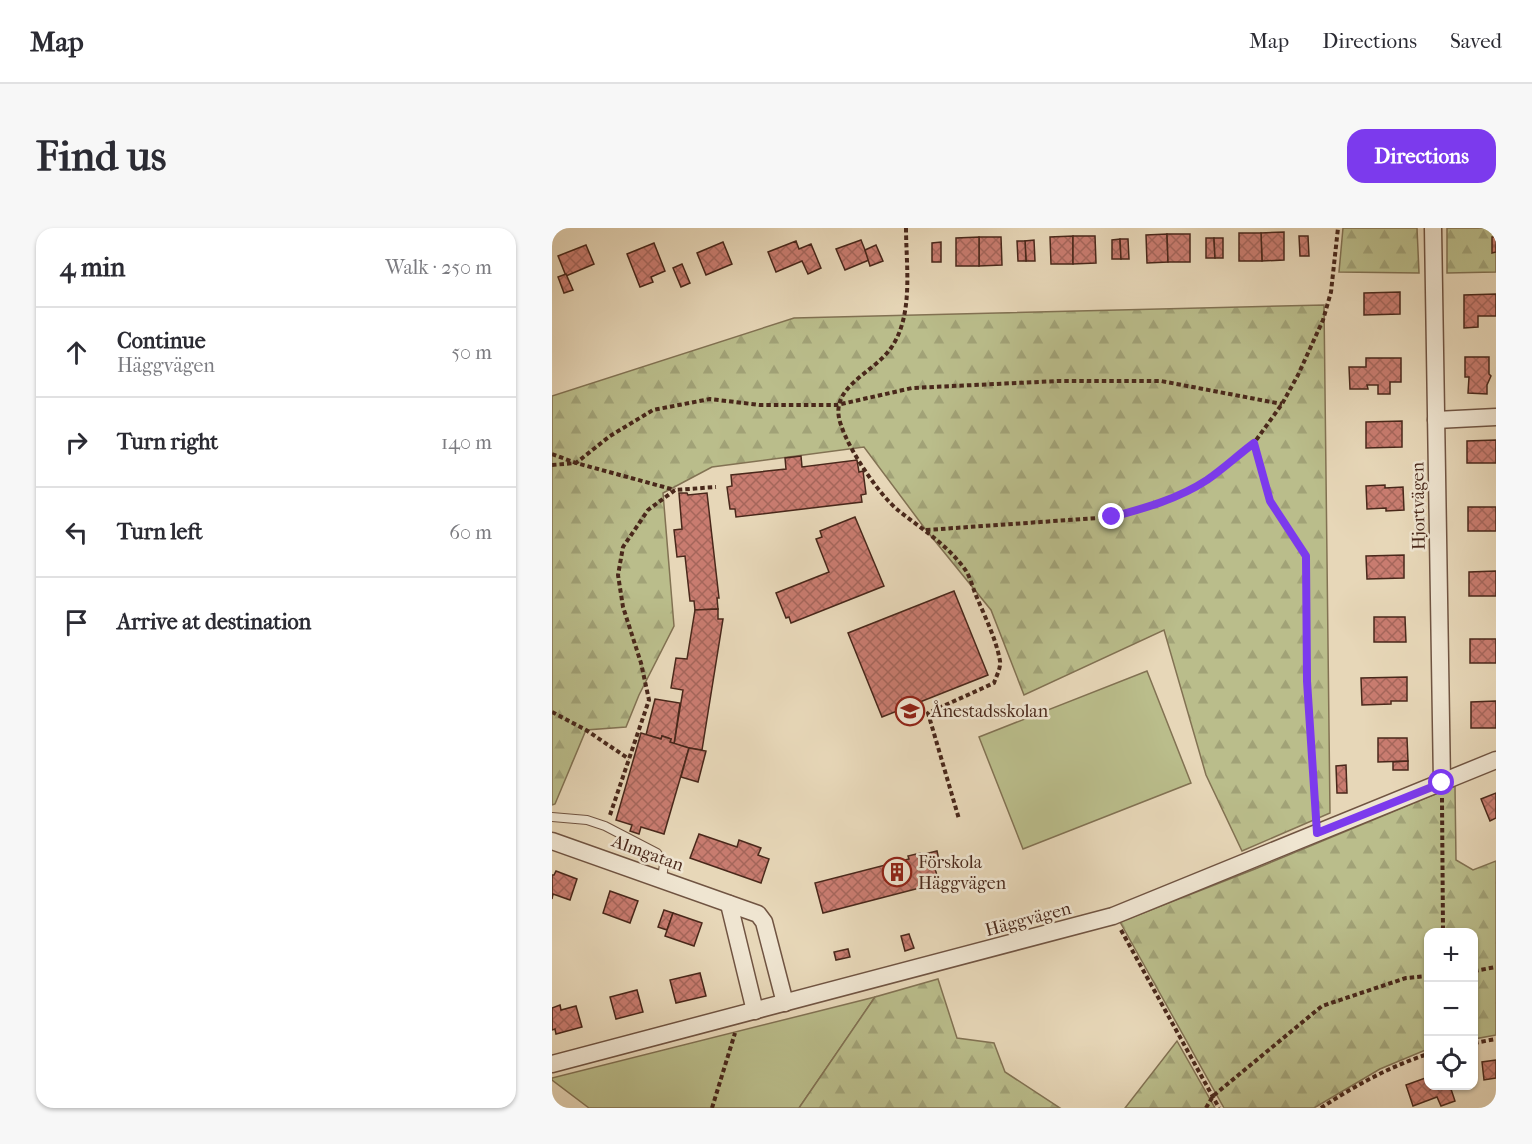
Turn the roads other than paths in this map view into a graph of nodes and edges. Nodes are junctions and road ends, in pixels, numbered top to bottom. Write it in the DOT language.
graph roads {
  1 [pos="1433,228"];
  2 [pos="1496,417"];
  3 [pos="1436,420"];
  4 [pos="1496,760"];
  5 [pos="1442,783"];
  6 [pos="552,817"];
  7 [pos="552,841"];
  8 [pos="662,879"];
  9 [pos="729,904"];
  10 [pos="785,1003"];
  11 [pos="748,1013"];
  12 [pos="552,1064"];
  1 -- 3 [label="street, Hjortvägen"];
  2 -- 3 [label="street"];
  3 -- 5 [label="street, Hjortvägen"];
  4 -- 5 [label="street, Häggvägen"];
  5 -- 10 [label="street, Häggvägen"];
  6 -- 8 [label="lane"];
  7 -- 8 [label="street, Almgatan"];
  8 -- 9 [label="street, Almgatan"];
  9 -- 10 [label="street, Almgatan"];
  9 -- 11 [label="street"];
  10 -- 11 [label="street, Häggvägen"];
  11 -- 12 [label="street, Häggvägen"];
}
